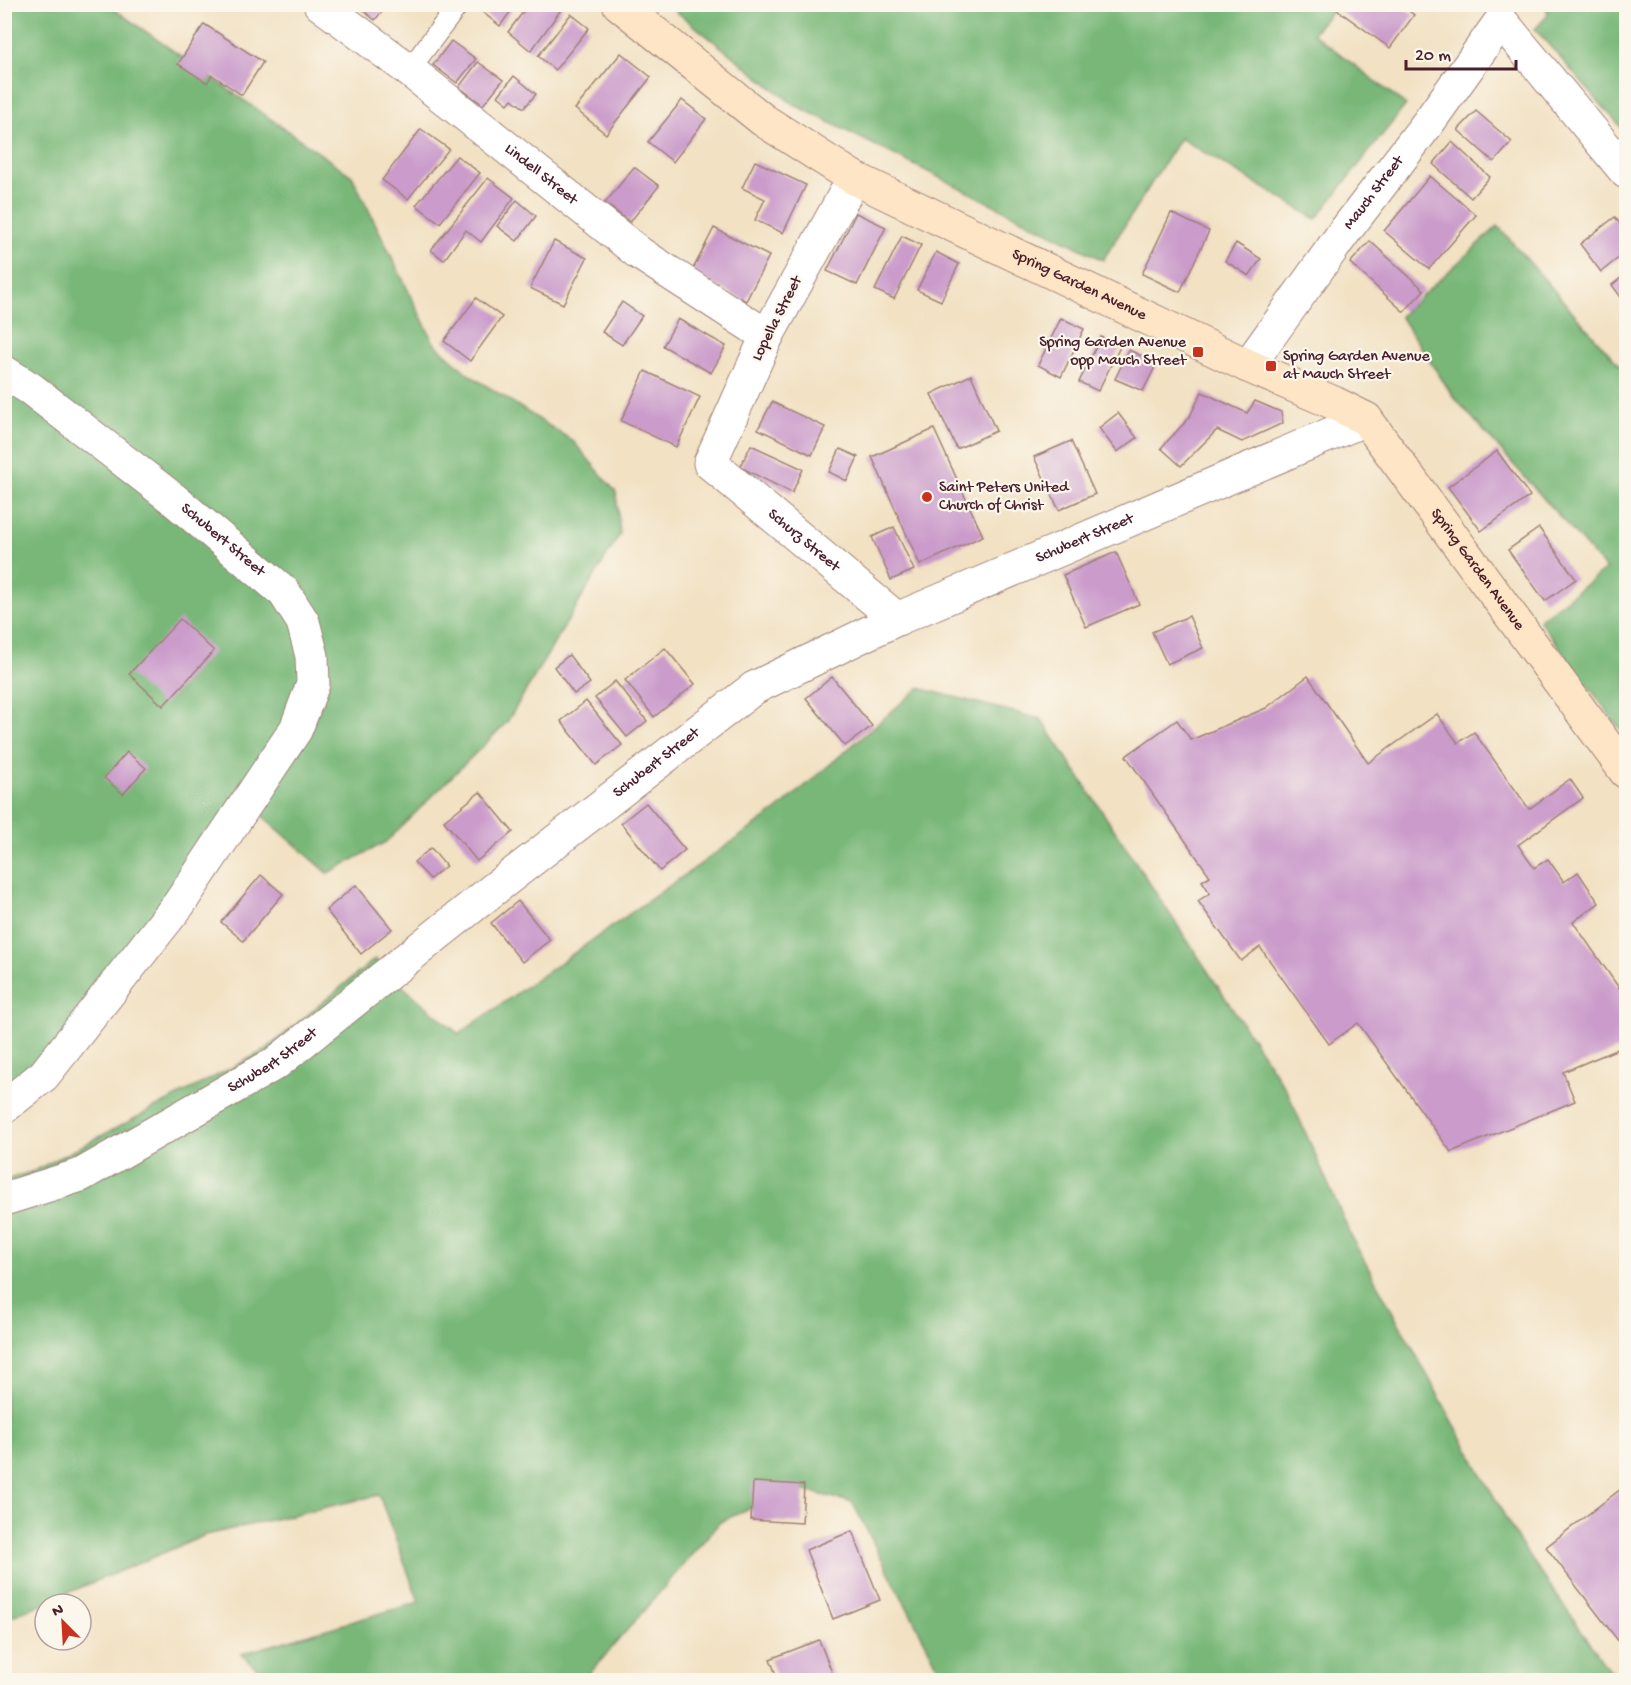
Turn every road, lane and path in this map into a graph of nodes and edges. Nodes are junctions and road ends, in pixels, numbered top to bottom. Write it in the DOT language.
graph roads {
  1 [pos="320,4"];
  2 [pos="459,4"];
  3 [pos="619,4"];
  4 [pos="409,70"];
  5 [pos="1626,172"];
  6 [pos="854,178"];
  7 [pos="767,336"];
  8 [pos="1248,366"];
  9 [pos="4,372"];
  10 [pos="1366,419"];
  11 [pos="710,464"];
  12 [pos="897,619"];
  13 [pos="1626,772"];
  14 [pos="4,1107"];
  15 [pos="4,1199"];
  1 -- 4 [label="street, Lindell Street"];
  2 -- 4 [label="lane"];
  3 -- 6 [label="street, Spring Garden Avenue"];
  4 -- 7 [label="street, Lindell Street"];
  5 -- 8 [label="street, Mauch Street"];
  6 -- 7 [label="street, Lopella Street"];
  6 -- 8 [label="street, Spring Garden Avenue"];
  7 -- 11 [label="street, Lopella Street"];
  8 -- 10 [label="street, Spring Garden Avenue"];
  9 -- 14 [label="street, Schubert Street"];
  10 -- 12 [label="street, Schubert Street"];
  10 -- 13 [label="street, Spring Garden Avenue"];
  11 -- 12 [label="street, Schurz Street"];
  12 -- 15 [label="street, Schubert Street"];
}
